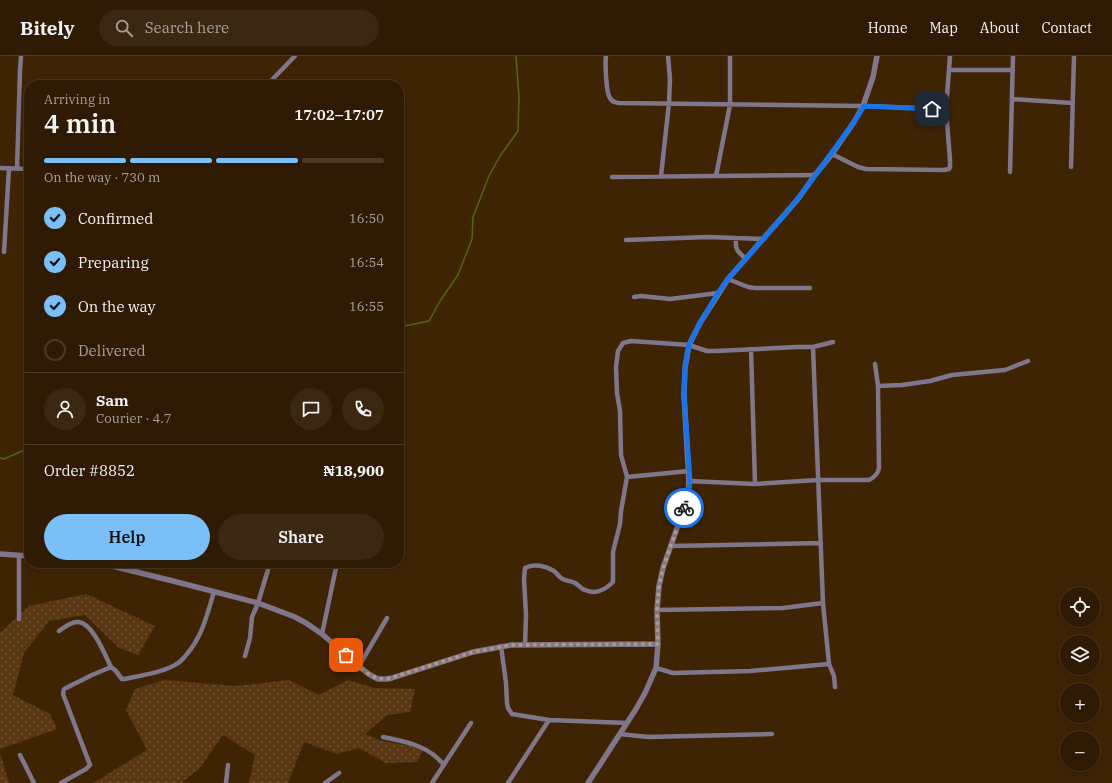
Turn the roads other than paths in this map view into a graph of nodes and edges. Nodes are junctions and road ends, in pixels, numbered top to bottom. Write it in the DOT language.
graph roads {
  1 [pos="21,56"];
  2 [pos="295,56"];
  3 [pos="606,56"];
  4 [pos="668,56"];
  5 [pos="730,56"];
  6 [pos="877,56"];
  7 [pos="950,56"];
  8 [pos="1013,56"];
  9 [pos="1074,56"];
  10 [pos="949,70"];
  11 [pos="1013,70"];
  12 [pos="272,80"];
  13 [pos="1012,99"];
  14 [pos="669,103"];
  15 [pos="1072,103"];
  16 [pos="730,105"];
  17 [pos="864,106"];
  18 [pos="946,109"];
  19 [pos="832,154"];
  20 [pos="1071,167"];
  21 [pos="0,168"];
  22 [pos="9,168"];
  23 [pos="17,169"];
  24 [pos="24,169"];
  25 [pos="1010,172"];
  26 [pos="815,175"];
  27 [pos="661,176"];
  28 [pos="716,176"];
  29 [pos="612,177"];
  30 [pos="736,238"];
  31 [pos="764,239"];
  32 [pos="626,240"];
  33 [pos="4,252"];
  34 [pos="746,259"];
  35 [pos="728,279"];
  36 [pos="810,288"];
  37 [pos="718,293"];
  38 [pos="634,297"];
  39 [pos="833,342"];
  40 [pos="689,345"];
  41 [pos="813,347"];
  42 [pos="751,349"];
  43 [pos="1028,361"];
  44 [pos="875,364"];
  45 [pos="878,386"];
  46 [pos="689,471"];
  47 [pos="627,477"];
  48 [pos="818,480"];
  49 [pos="690,481"];
  50 [pos="755,484"];
  51 [pos="821,543"];
  52 [pos="671,546"];
  53 [pos="0,554"];
  54 [pos="19,555"];
  55 [pos="24,556"];
  56 [pos="120,568"];
  57 [pos="268,568"];
  58 [pos="336,568"];
  59 [pos="214,592"];
  60 [pos="258,603"];
  61 [pos="823,604"];
  62 [pos="657,610"];
  63 [pos="387,618"];
  64 [pos="19,619"];
  65 [pos="59,631"];
  66 [pos="322,634"];
  67 [pos="658,644"];
  68 [pos="525,645"];
  69 [pos="501,646"];
  70 [pos="245,656"];
  71 [pos="829,664"];
  72 [pos="359,666"];
  73 [pos="111,667"];
  74 [pos="656,668"];
  75 [pos="835,687"];
  76 [pos="549,720"];
  77 [pos="472,722"];
  78 [pos="627,723"];
  79 [pos="620,734"];
  80 [pos="772,734"];
  81 [pos="383,736"];
  82 [pos="20,755"];
  83 [pos="228,765"];
  84 [pos="444,765"];
  85 [pos="339,773"];
  86 [pos="34,783"];
  87 [pos="61,783"];
  88 [pos="226,783"];
  89 [pos="325,783"];
  90 [pos="432,783"];
  91 [pos="508,783"];
  92 [pos="588,783"];
  1 -- 23 [label="street"];
  2 -- 12 [label="street"];
  3 -- 14 [label="street"];
  4 -- 14 [label="street"];
  5 -- 16 [label="street"];
  6 -- 17 [label="street"];
  7 -- 10 [label="street"];
  8 -- 11 [label="street"];
  9 -- 15 [label="street"];
  10 -- 11 [label="street"];
  10 -- 18 [label="street"];
  11 -- 13 [label="street"];
  13 -- 15 [label="street"];
  13 -- 25 [label="street"];
  14 -- 16 [label="street"];
  14 -- 27 [label="street"];
  15 -- 20 [label="street"];
  16 -- 17 [label="street"];
  16 -- 28 [label="street"];
  17 -- 18 [label="street"];
  17 -- 19 [label="street"];
  18 -- 19 [label="street"];
  19 -- 26 [label="street"];
  21 -- 22 [label="street"];
  22 -- 23 [label="street"];
  22 -- 33 [label="street"];
  23 -- 24 [label="street"];
  26 -- 28 [label="street"];
  26 -- 31 [label="street"];
  27 -- 28 [label="street"];
  27 -- 29 [label="street"];
  30 -- 31 [label="street"];
  30 -- 32 [label="street"];
  30 -- 34 [label="street"];
  31 -- 34 [label="street"];
  34 -- 35 [label="street"];
  35 -- 36 [label="street"];
  35 -- 37 [label="street"];
  37 -- 38 [label="street"];
  37 -- 40 [label="street"];
  39 -- 41 [label="street"];
  40 -- 42 [label="street"];
  40 -- 46 [label="street"];
  40 -- 47 [label="street"];
  41 -- 42 [label="street"];
  41 -- 48 [label="street"];
  42 -- 50 [label="street"];
  43 -- 45 [label="street"];
  44 -- 45 [label="street"];
  45 -- 48 [label="street"];
  46 -- 47 [label="street"];
  46 -- 49 [label="street"];
  47 -- 68 [label="street"];
  48 -- 50 [label="street"];
  48 -- 51 [label="street"];
  49 -- 50 [label="street"];
  49 -- 52 [label="street"];
  51 -- 52 [label="street"];
  51 -- 61 [label="street"];
  52 -- 62 [label="street"];
  53 -- 54 [label="street"];
  54 -- 55 [label="street"];
  54 -- 64 [label="street"];
  56 -- 59 [label="street"];
  57 -- 60 [label="street"];
  58 -- 66 [label="street"];
  59 -- 60 [label="street"];
  59 -- 73 [label="street"];
  60 -- 66 [label="street"];
  60 -- 70 [label="street"];
  61 -- 62 [label="street"];
  61 -- 71 [label="street"];
  62 -- 67 [label="street"];
  63 -- 72 [label="street"];
  65 -- 73 [label="street"];
  66 -- 72 [label="street"];
  67 -- 68 [label="street"];
  67 -- 74 [label="street"];
  68 -- 69 [label="street"];
  69 -- 72 [label="street"];
  69 -- 76 [label="street"];
  71 -- 74 [label="street"];
  71 -- 75 [label="street"];
  73 -- 87 [label="street"];
  74 -- 78 [label="street"];
  76 -- 78 [label="street"];
  76 -- 91 [label="street"];
  77 -- 84 [label="street"];
  78 -- 79 [label="street"];
  79 -- 80 [label="street"];
  79 -- 92 [label="street"];
  81 -- 84 [label="street"];
  82 -- 86 [label="street"];
  83 -- 88 [label="street"];
  84 -- 90 [label="street"];
  85 -- 89 [label="street"];
}
